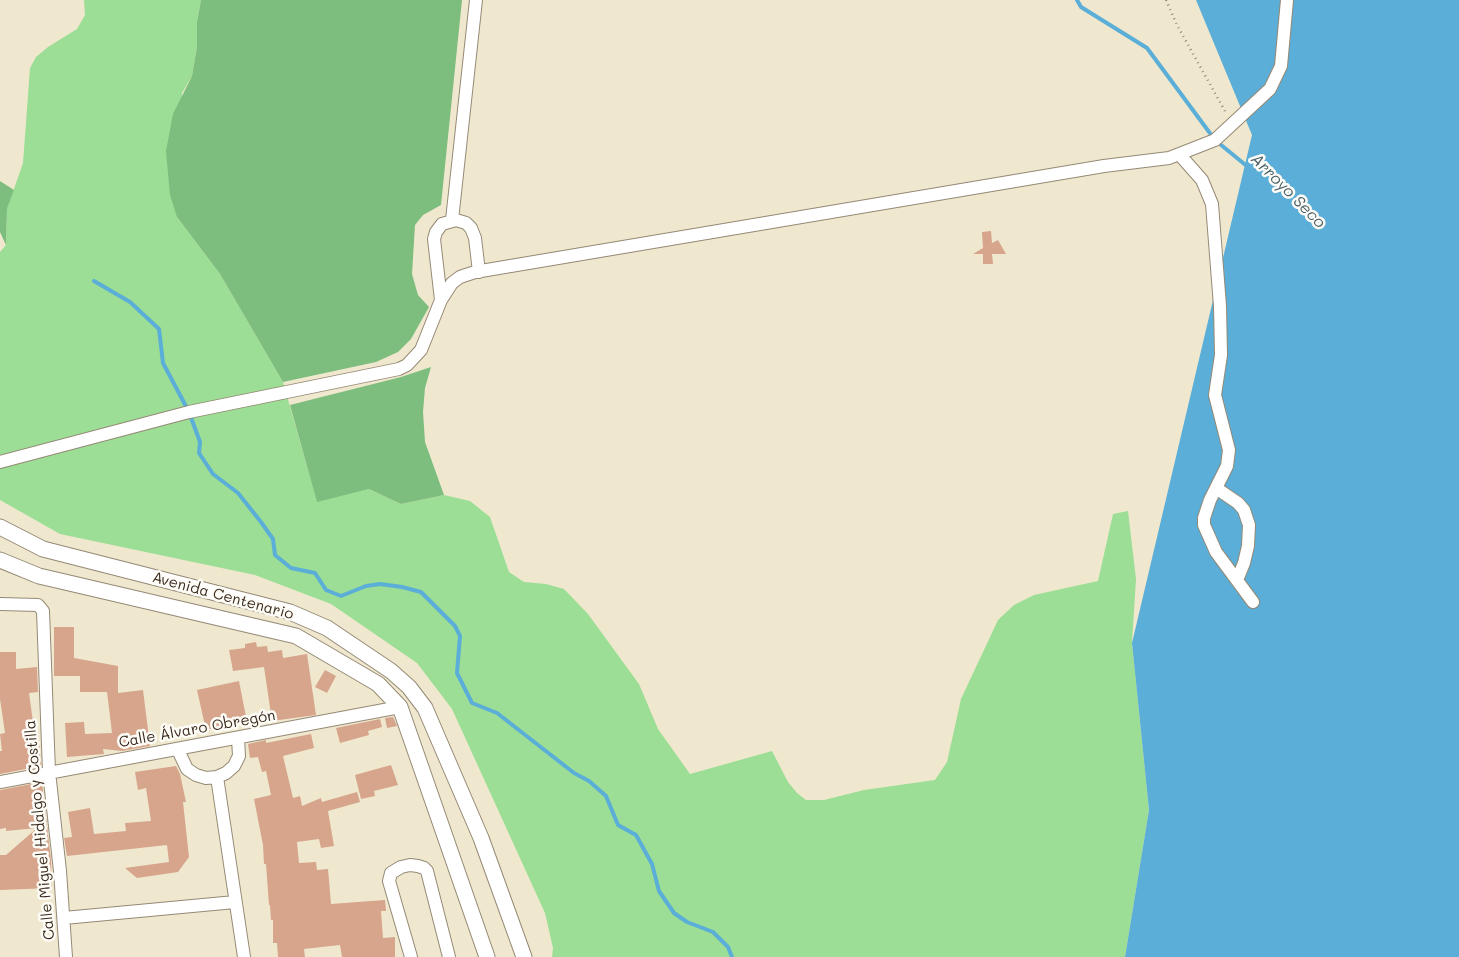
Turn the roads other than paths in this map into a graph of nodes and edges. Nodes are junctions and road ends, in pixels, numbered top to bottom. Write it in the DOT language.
graph roads {
  1 [pos="476,0"];
  2 [pos="1287,0"];
  3 [pos="1179,154"];
  4 [pos="452,220"];
  5 [pos="479,272"];
  6 [pos="440,300"];
  7 [pos="0,462"];
  8 [pos="1216,488"];
  9 [pos="0,527"];
  10 [pos="0,560"];
  11 [pos="1237,580"];
  12 [pos="1253,602"];
  13 [pos="0,604"];
  14 [pos="400,707"];
  15 [pos="238,738"];
  16 [pos="178,750"];
  17 [pos="49,772"];
  18 [pos="217,777"];
  19 [pos="0,782"];
  20 [pos="236,902"];
  21 [pos="64,918"];
  22 [pos="480,939"];
  23 [pos="66,957"];
  24 [pos="244,957"];
  25 [pos="411,957"];
  26 [pos="449,957"];
  27 [pos="481,957"];
  28 [pos="487,957"];
  29 [pos="524,957"];
  1 -- 4 [label="street"];
  2 -- 3 [label="street"];
  3 -- 5 [label="street"];
  3 -- 8 [label="street"];
  4 -- 5 [label="street"];
  4 -- 6 [label="street"];
  5 -- 6 [label="street"];
  6 -- 7 [label="street"];
  8 -- 11 [label="street"];
  8 -- 11 [label="street"];
  9 -- 29 [label="main road, Avenida Centenario"];
  10 -- 14 [label="main road, Avenida Centenario"];
  11 -- 12 [label="street"];
  13 -- 17 [label="street, Calle Miguel Hidalgo y Costilla"];
  14 -- 15 [label="street, Calle Álvaro Obregón"];
  14 -- 22 [label="main road, Avenida Centenario"];
  15 -- 16 [label="street, Calle Álvaro Obregón"];
  15 -- 18 [label="street"];
  16 -- 17 [label="street, Calle Álvaro Obregón"];
  16 -- 18 [label="street"];
  17 -- 19 [label="street, Calle Álvaro Obregón"];
  17 -- 21 [label="street, Calle Miguel Hidalgo y Costilla"];
  18 -- 20 [label="street"];
  20 -- 21 [label="street"];
  20 -- 24 [label="street"];
  21 -- 23 [label="street, Calle Miguel Hidalgo y Costilla"];
  22 -- 27 [label="street"];
  22 -- 28 [label="main road, Avenida Centenario"];
  25 -- 26 [label="street"];
}
